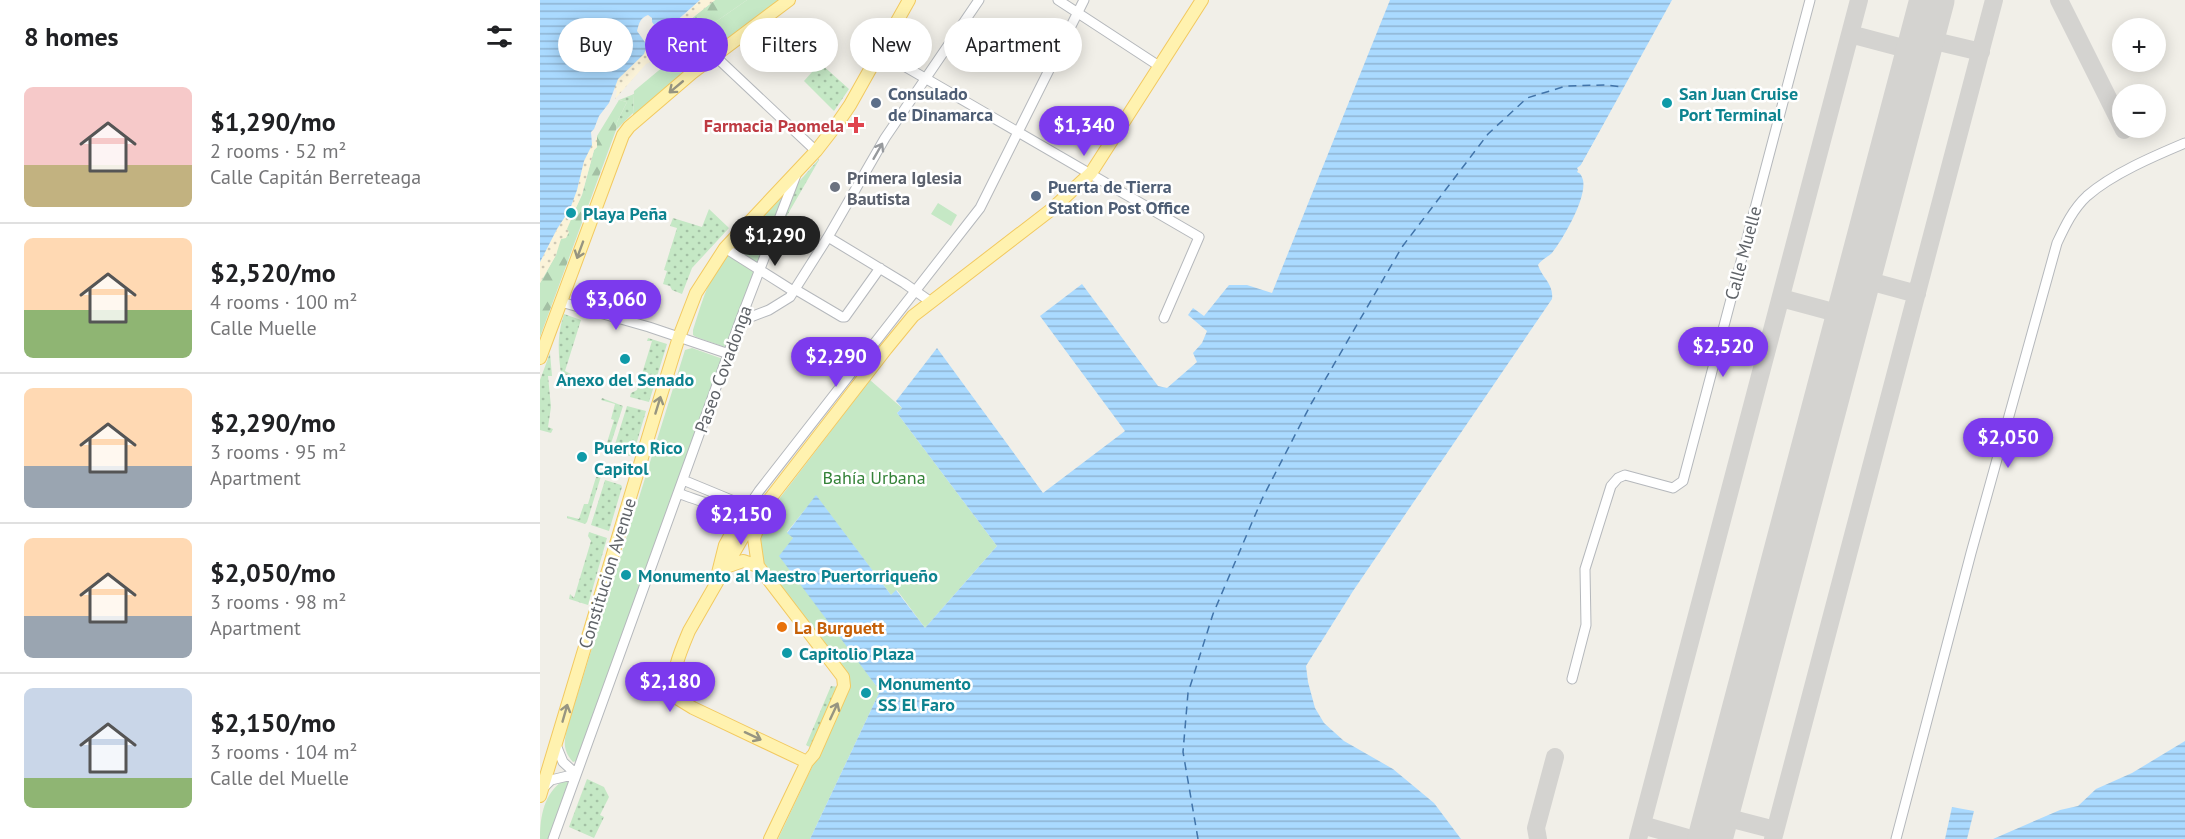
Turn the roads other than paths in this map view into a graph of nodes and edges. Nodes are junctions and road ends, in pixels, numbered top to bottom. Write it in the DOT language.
graph roads {
  1 [pos="789,0"];
  2 [pos="909,0"];
  3 [pos="979,0"];
  4 [pos="1058,0"];
  5 [pos="1084,0"];
  6 [pos="1202,0"];
  7 [pos="1810,0"];
  8 [pos="1077,13"];
  9 [pos="899,18"];
  10 [pos="728,46"];
  11 [pos="1159,66"];
  12 [pos="728,68"];
  13 [pos="695,72"];
  14 [pos="869,72"];
  15 [pos="914,72"];
  16 [pos="924,78"];
  17 [pos="1019,131"];
  18 [pos="2185,143"];
  19 [pos="816,151"];
  20 [pos="798,170"];
  21 [pos="1091,174"];
  22 [pos="828,237"];
  23 [pos="725,248"];
  24 [pos="880,268"];
  25 [pos="760,270"];
  26 [pos="794,290"];
  27 [pos="915,290"];
  28 [pos="561,302"];
  29 [pos="931,302"];
  30 [pos="1164,318"];
  31 [pos="740,321"];
  32 [pos="679,338"];
  33 [pos="729,354"];
  34 [pos="540,358"];
  35 [pos="682,480"];
  36 [pos="678,493"];
  37 [pos="769,500"];
  38 [pos="749,505"];
  39 [pos="742,526"];
  40 [pos="758,566"];
  41 [pos="726,567"];
  42 [pos="714,588"];
  43 [pos="1572,678"];
  44 [pos="556,745"];
  45 [pos="807,762"];
  46 [pos="576,774"];
  47 [pos="541,792"];
  48 [pos="554,839"];
  49 [pos="770,839"];
  50 [pos="1896,839"];
  1 -- 10 [label="main road"];
  2 -- 9 [label="main road, Constitucion Avenue"];
  3 -- 16 [label="street"];
  4 -- 8 [label="street"];
  5 -- 8 [label="street"];
  6 -- 11 [label="main road"];
  7 -- 43 [label="street, Calle Muelle"];
  8 -- 11 [label="street"];
  8 -- 17 [label="street"];
  11 -- 21 [label="main road"];
  12 -- 19 [label="street"];
  13 -- 28 [label="main road, one-way"];
  14 -- 19 [label="main road, Constitucion Avenue"];
  15 -- 16 [label="street"];
  16 -- 17 [label="street"];
  22 -- 16 [label="street, one-way"];
  17 -- 21 [label="street"];
  17 -- 27 [label="street"];
  18 -- 50 [label="street"];
  19 -- 20 [label="main road, Constitucion Avenue"];
  20 -- 23 [label="main road, Constitucion Avenue"];
  20 -- 25 [label="street, Paseo Covadonga"];
  21 -- 29 [label="main road"];
  21 -- 30 [label="street"];
  22 -- 24 [label="street"];
  22 -- 26 [label="street"];
  23 -- 25 [label="street"];
  23 -- 32 [label="main road, Constitucion Avenue"];
  24 -- 26 [label="street"];
  24 -- 27 [label="street"];
  25 -- 26 [label="street"];
  25 -- 31 [label="street, Paseo Covadonga"];
  26 -- 31 [label="street"];
  27 -- 29 [label="street"];
  27 -- 38 [label="street"];
  28 -- 32 [label="street"];
  28 -- 34 [label="main road"];
  29 -- 37 [label="main road"];
  31 -- 33 [label="street, Paseo Covadonga"];
  32 -- 33 [label="street"];
  44 -- 32 [label="main road, Constitucion Avenue, one-way"];
  33 -- 35 [label="street, Paseo Covadonga"];
  35 -- 36 [label="street, Paseo Covadonga"];
  35 -- 38 [label="street"];
  36 -- 39 [label="street"];
  36 -- 46 [label="street, Paseo Covadonga"];
  37 -- 39 [label="main road"];
  37 -- 40 [label="main road"];
  38 -- 39 [label="street"];
  39 -- 40 [label="street"];
  39 -- 41 [label="main road"];
  39 -- 42 [label="main road"];
  40 -- 41 [label="main road"];
  45 -- 40 [label="main road, one-way"];
  41 -- 42 [label="main road"];
  42 -- 45 [label="main road, one-way"];
  44 -- 46 [label="street"];
  44 -- 47 [label="main road, Constitucion Avenue"];
  45 -- 49 [label="main road"];
  46 -- 47 [label="street"];
  46 -- 48 [label="street, Paseo Covadonga"];
}
